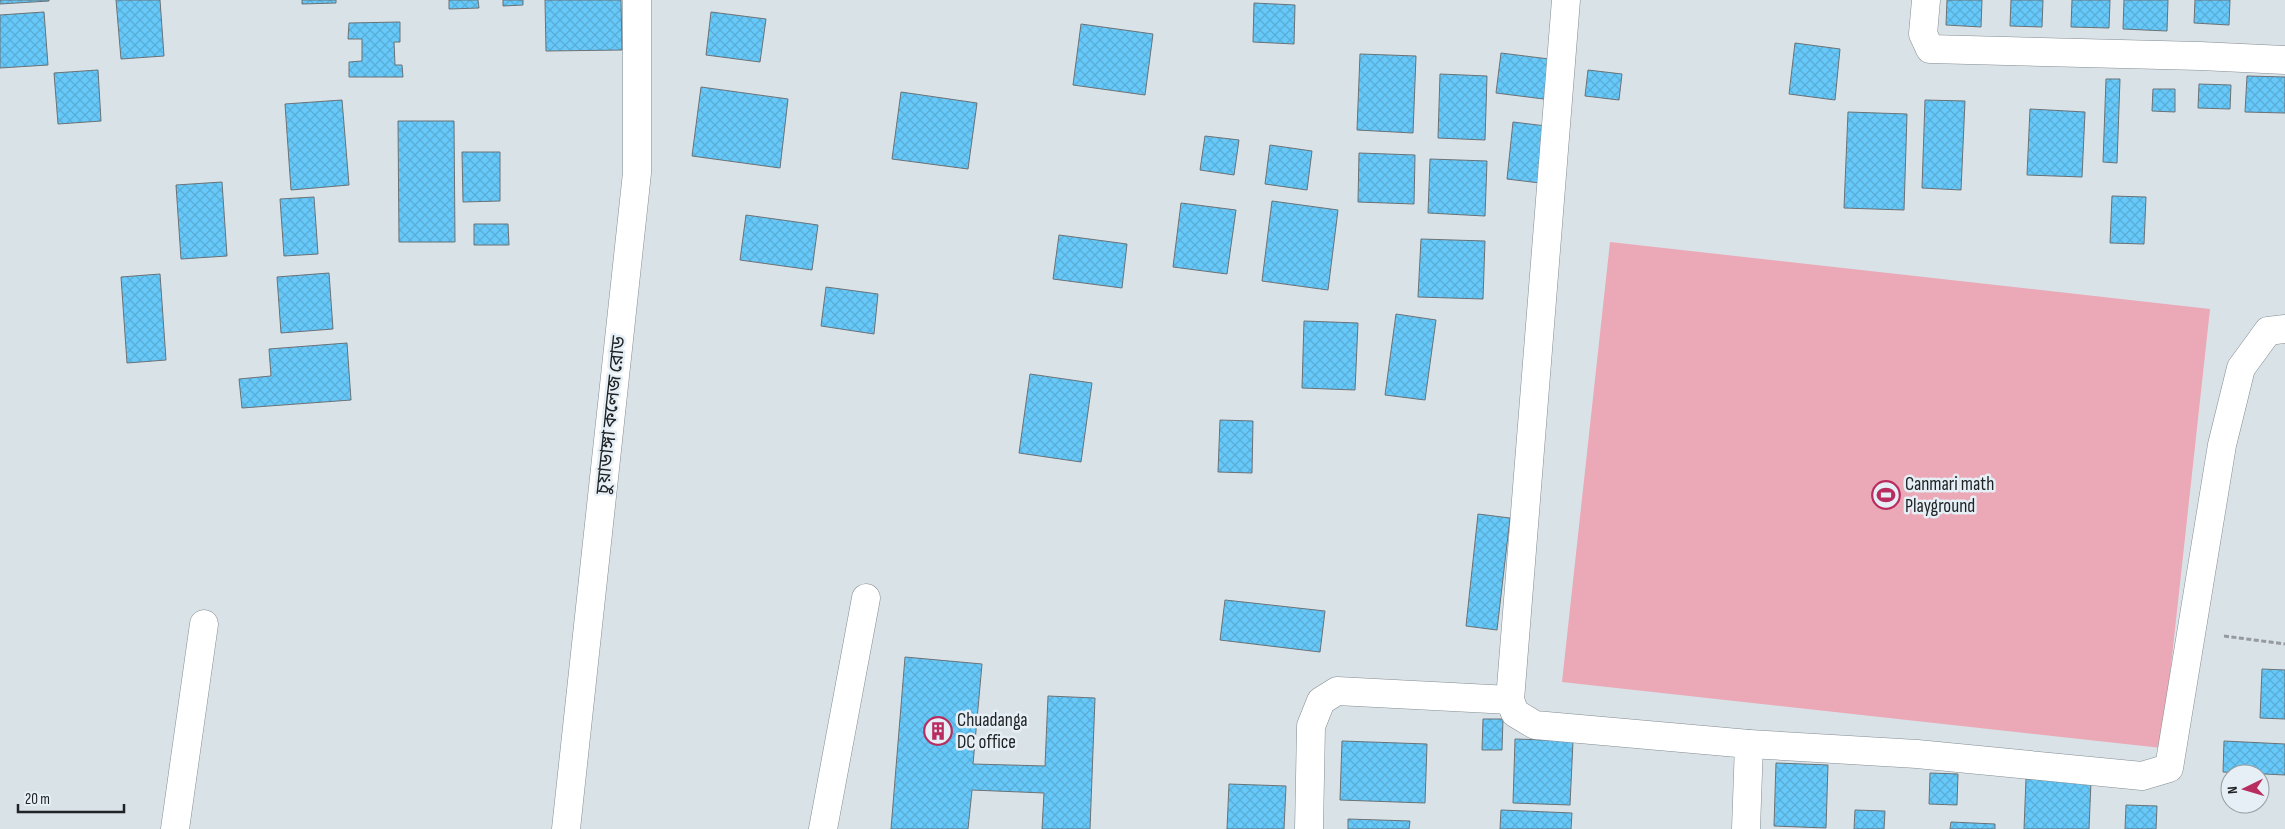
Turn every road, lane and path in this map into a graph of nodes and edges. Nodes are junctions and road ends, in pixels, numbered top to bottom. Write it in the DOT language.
graph roads {
  1 [pos="637,0"];
  2 [pos="1566,0"];
  3 [pos="1926,0"];
  4 [pos="2285,60"];
  5 [pos="2285,329"];
  6 [pos="866,598"];
  7 [pos="204,624"];
  8 [pos="2191,632"];
  9 [pos="2285,644"];
  10 [pos="1510,700"];
  11 [pos="1749,744"];
  12 [pos="175,829"];
  13 [pos="566,829"];
  14 [pos="823,829"];
  15 [pos="1309,829"];
  16 [pos="1746,829"];
  1 -- 13 [label="street, চুয়াডাঙ্গা কলেজ রোড"];
  2 -- 10 [label="street"];
  3 -- 4 [label="street"];
  5 -- 8 [label="street"];
  6 -- 14 [label="street"];
  7 -- 12 [label="street"];
  8 -- 9 [label="path"];
  8 -- 11 [label="street"];
  10 -- 11 [label="street"];
  10 -- 15 [label="street"];
  11 -- 16 [label="street"];
}
